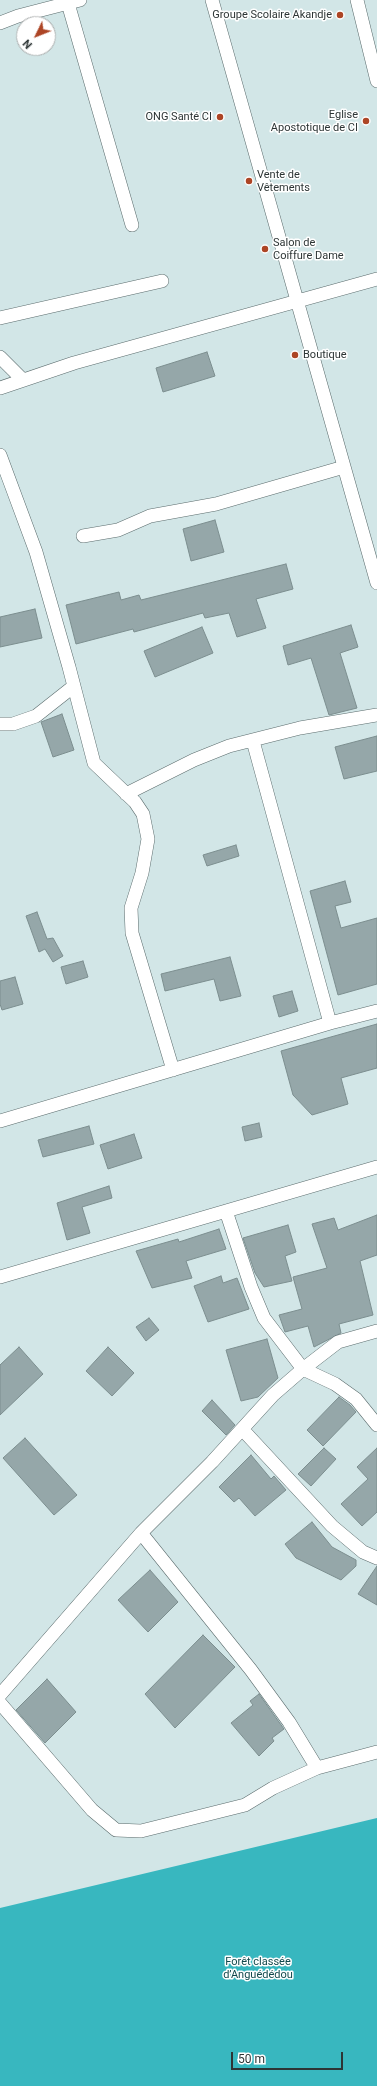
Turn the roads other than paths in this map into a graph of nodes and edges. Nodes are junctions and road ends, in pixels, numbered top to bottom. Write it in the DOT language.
graph roads {
  1 [pos="212,0"];
  2 [pos="357,0"];
  3 [pos="72,1"];
  4 [pos="0,23"];
  5 [pos="375,67"];
  6 [pos="377,81"];
  7 [pos="132,225"];
  8 [pos="377,279"];
  9 [pos="162,282"];
  10 [pos="297,302"];
  11 [pos="0,318"];
  12 [pos="0,357"];
  13 [pos="23,380"];
  14 [pos="0,388"];
  15 [pos="0,454"];
  16 [pos="344,467"];
  17 [pos="83,536"];
  18 [pos="377,583"];
  19 [pos="74,686"];
  20 [pos="377,715"];
  21 [pos="0,724"];
  22 [pos="253,741"];
  23 [pos="126,794"];
  24 [pos="377,1011"];
  25 [pos="330,1023"];
  26 [pos="173,1070"];
  27 [pos="0,1121"];
  28 [pos="377,1167"];
  29 [pos="226,1211"];
  30 [pos="0,1277"];
  31 [pos="377,1331"];
  32 [pos="303,1369"];
  33 [pos="377,1425"];
  34 [pos="242,1429"];
  35 [pos="141,1533"];
  36 [pos="377,1558"];
  37 [pos="0,1695"];
  38 [pos="0,1703"];
  39 [pos="377,1752"];
  40 [pos="317,1768"];
  1 -- 10 [label="street"];
  2 -- 5 [label="street"];
  3 -- 4 [label="street"];
  3 -- 7 [label="street"];
  5 -- 6 [label="street"];
  8 -- 10 [label="street"];
  9 -- 11 [label="street"];
  10 -- 13 [label="street"];
  10 -- 16 [label="street"];
  12 -- 13 [label="street"];
  13 -- 14 [label="street"];
  15 -- 19 [label="street"];
  16 -- 17 [label="street"];
  16 -- 18 [label="street"];
  19 -- 21 [label="street"];
  19 -- 23 [label="street"];
  20 -- 22 [label="street"];
  22 -- 23 [label="street"];
  22 -- 25 [label="street"];
  23 -- 26 [label="street"];
  24 -- 25 [label="street"];
  25 -- 26 [label="street"];
  26 -- 27 [label="street"];
  28 -- 29 [label="street"];
  29 -- 30 [label="street"];
  29 -- 32 [label="street"];
  31 -- 32 [label="street"];
  32 -- 33 [label="street"];
  32 -- 34 [label="street"];
  34 -- 35 [label="street"];
  34 -- 36 [label="street"];
  35 -- 37 [label="street"];
  35 -- 40 [label="street"];
  38 -- 40 [label="street"];
  39 -- 40 [label="street"];
}
